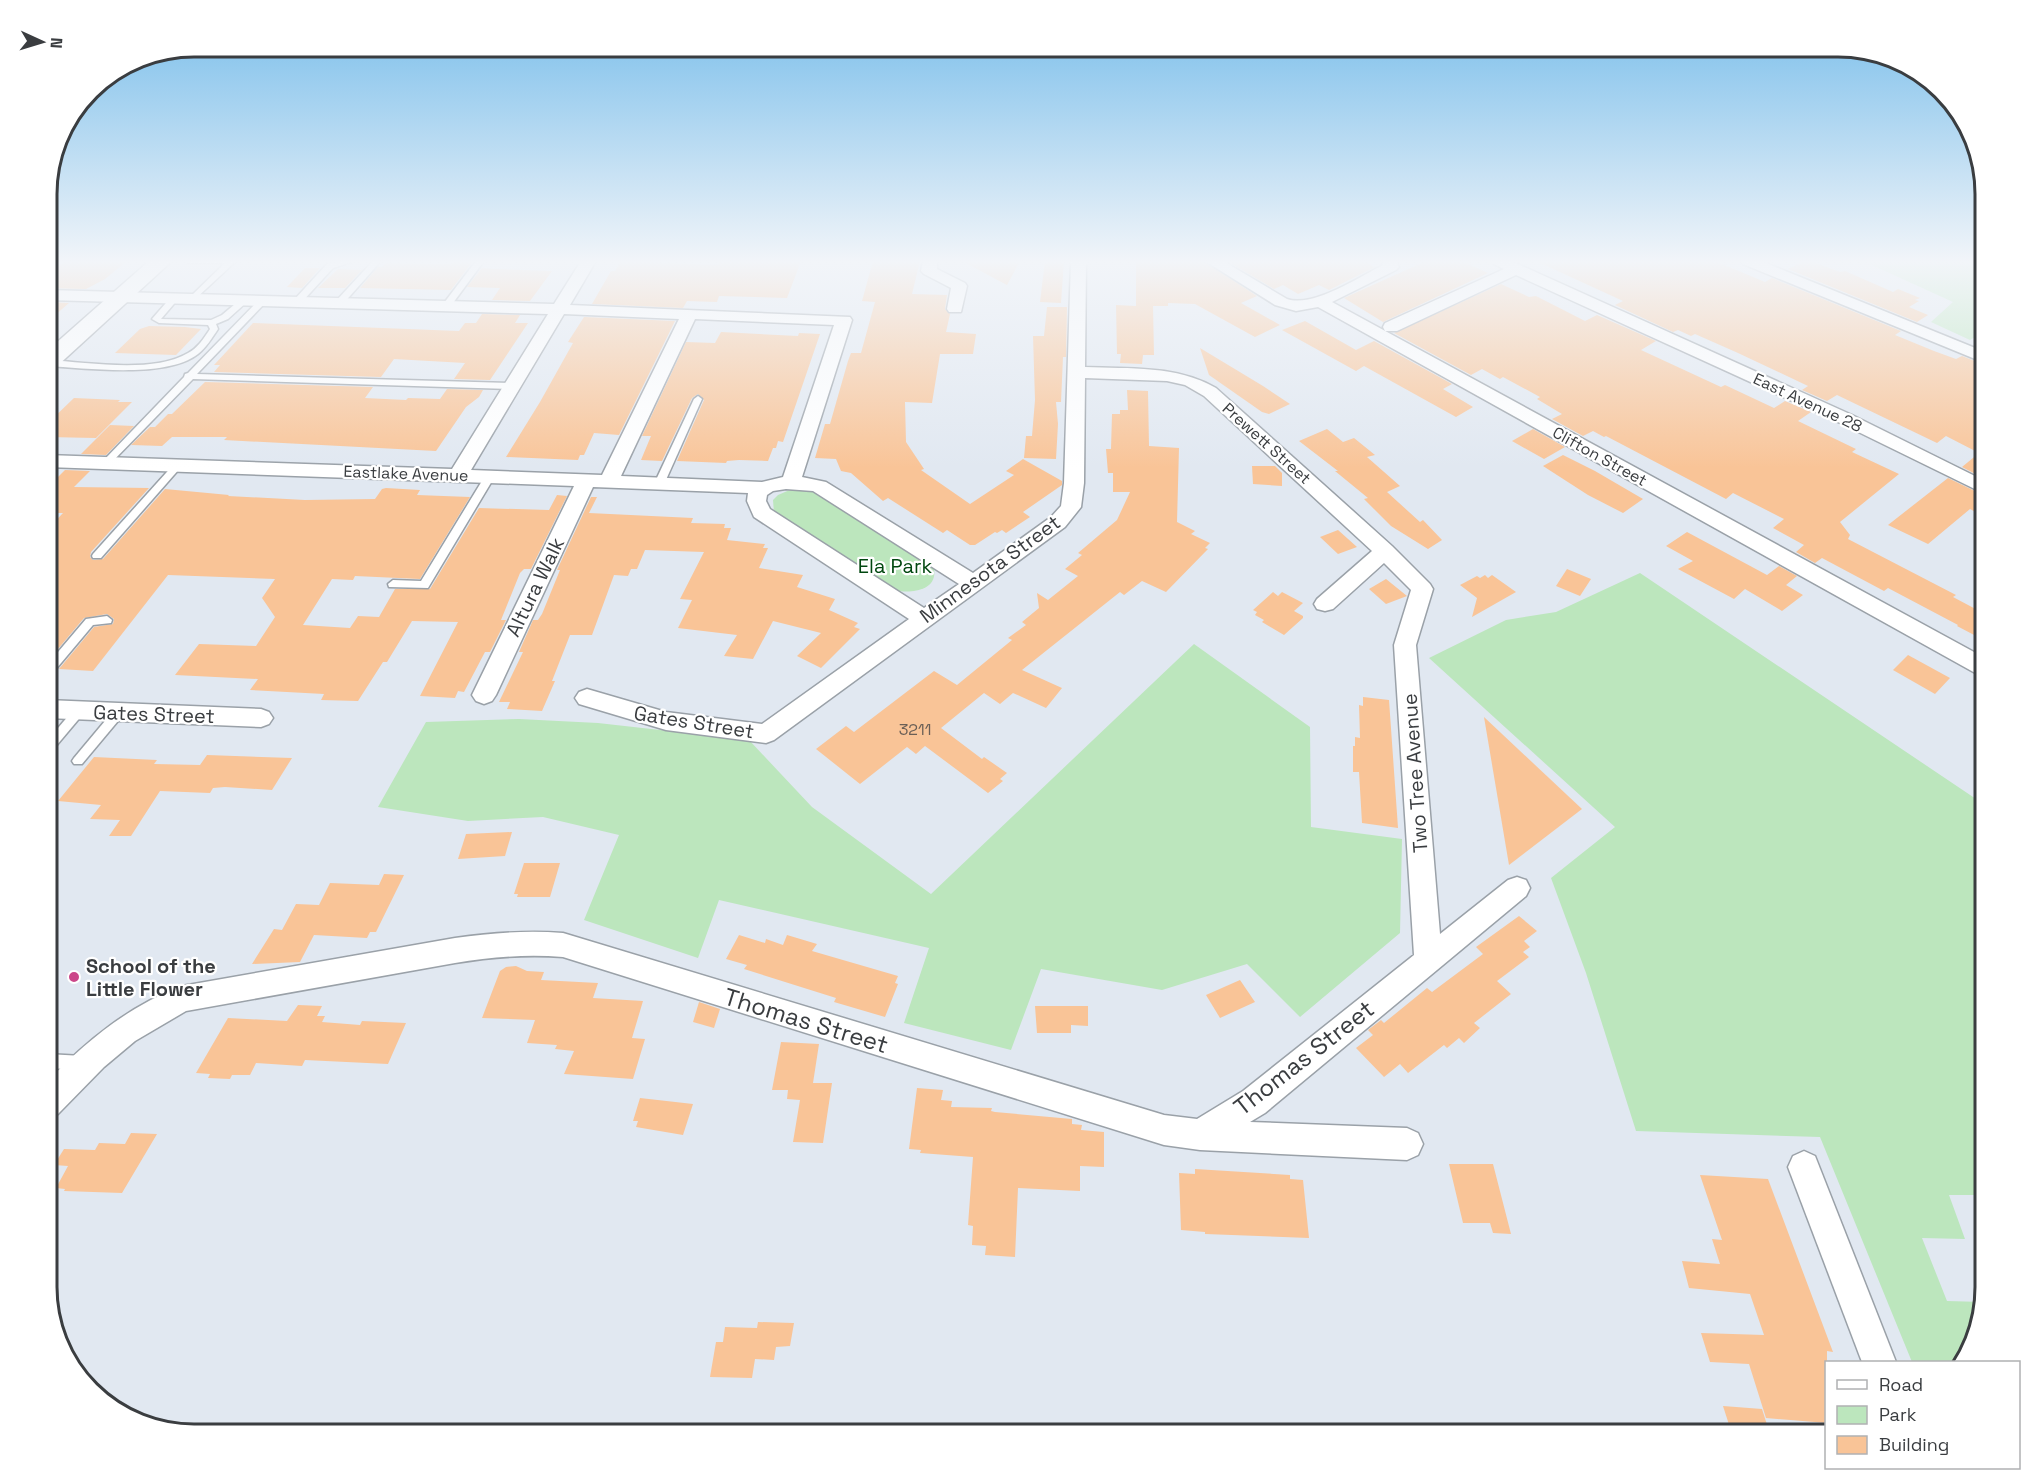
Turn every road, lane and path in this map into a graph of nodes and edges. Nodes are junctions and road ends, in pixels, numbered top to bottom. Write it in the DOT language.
graph roads {
  1 [pos="84,330"];
  2 [pos="213,330"];
  3 [pos="234,330"];
  4 [pos="546,330"];
  5 [pos="682,330"];
  6 [pos="841,330"];
  7 [pos="1078,330"];
  8 [pos="1372,330"];
  9 [pos="1650,330"];
  10 [pos="1918,330"];
  11 [pos="57,354"];
  12 [pos="1975,354"];
  13 [pos="57,363"];
  14 [pos="1077,372"];
  15 [pos="188,376"];
  16 [pos="512,386"];
  17 [pos="698,399"];
  18 [pos="57,461"];
  19 [pos="106,463"];
  20 [pos="178,465"];
  21 [pos="458,475"];
  22 [pos="490,476"];
  23 [pos="587,479"];
  24 [pos="609,480"];
  25 [pos="791,481"];
  26 [pos="660,482"];
  27 [pos="1975,483"];
  28 [pos="765,488"];
  29 [pos="1384,551"];
  30 [pos="97,556"];
  31 [pos="973,583"];
  32 [pos="393,584"];
  33 [pos="1422,589"];
  34 [pos="1325,604"];
  35 [pos="924,618"];
  36 [pos="107,620"];
  37 [pos="57,660"];
  38 [pos="1975,662"];
  39 [pos="484,695"];
  40 [pos="587,698"];
  41 [pos="57,710"];
  42 [pos="79,711"];
  43 [pos="119,712"];
  44 [pos="261,718"];
  45 [pos="766,734"];
  46 [pos="57,737"];
  47 [pos="78,761"];
  48 [pos="1517,888"];
  49 [pos="1428,959"];
  50 [pos="57,1062"];
  51 [pos="87,1063"];
  52 [pos="57,1093"];
  53 [pos="1200,1135"];
  54 [pos="1407,1144"];
  55 [pos="1804,1167"];
  56 [pos="1879,1361"];
  1 -- 11 [label="main road"];
  2 -- 13 [label="lane"];
  3 -- 15 [label="lane"];
  4 -- 16 [label="street"];
  5 -- 24 [label="street"];
  6 -- 25 [label="street"];
  7 -- 14 [label="street, Minnesota Street"];
  8 -- 38 [label="street, Clifton Street"];
  9 -- 27 [label="street, East Avenue 28"];
  10 -- 12 [label="street"];
  14 -- 29 [label="street, Prewett Street"];
  14 -- 31 [label="street, Minnesota Street"];
  15 -- 16 [label="lane"];
  15 -- 19 [label="lane"];
  16 -- 21 [label="street"];
  17 -- 26 [label="lane"];
  18 -- 19 [label="street, Eastlake Avenue"];
  19 -- 20 [label="street, Eastlake Avenue"];
  20 -- 21 [label="street, Eastlake Avenue"];
  20 -- 30 [label="lane"];
  21 -- 22 [label="street, Eastlake Avenue"];
  22 -- 23 [label="street, Eastlake Avenue"];
  22 -- 32 [label="lane"];
  23 -- 24 [label="street, Eastlake Avenue"];
  23 -- 39 [label="street, Altura Walk"];
  24 -- 26 [label="street, Eastlake Avenue"];
  25 -- 28 [label="street, Eastlake Avenue"];
  25 -- 31 [label="street, Eastlake Avenue"];
  26 -- 28 [label="street, Eastlake Avenue"];
  28 -- 35 [label="street"];
  29 -- 33 [label="street, Prewett Street"];
  29 -- 34 [label="street"];
  31 -- 35 [label="street, Minnesota Street"];
  33 -- 49 [label="street, Two Tree Avenue"];
  35 -- 45 [label="street, Minnesota Street"];
  36 -- 37 [label="lane"];
  40 -- 45 [label="street, Gates Street"];
  41 -- 42 [label="street, Gates Street"];
  42 -- 43 [label="street, Gates Street"];
  42 -- 46 [label="lane"];
  43 -- 44 [label="street, Gates Street"];
  43 -- 47 [label="lane"];
  48 -- 49 [label="street, Thomas Street"];
  49 -- 53 [label="street, Thomas Street"];
  50 -- 51 [label="lane"];
  51 -- 52 [label="street, Thomas Street"];
  51 -- 53 [label="street, Thomas Street"];
  53 -- 54 [label="street"];
  55 -- 56 [label="street"];
}
